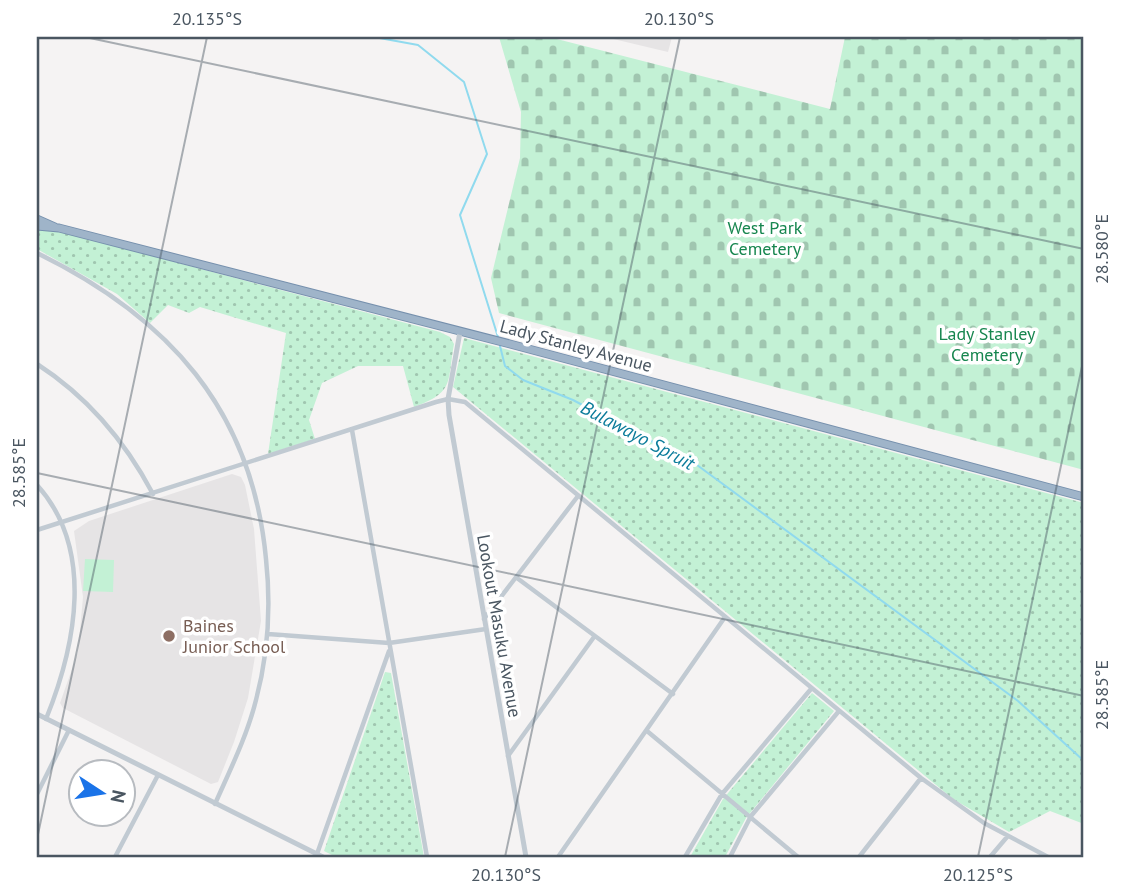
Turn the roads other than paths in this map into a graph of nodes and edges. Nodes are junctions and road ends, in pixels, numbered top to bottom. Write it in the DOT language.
graph roads {
  1 [pos="37,219"];
  2 [pos="37,226"];
  3 [pos="59,228"];
  4 [pos="37,253"];
  5 [pos="460,332"];
  6 [pos="37,365"];
  7 [pos="448,399"];
  8 [pos="352,430"];
  9 [pos="247,462"];
  10 [pos="37,485"];
  11 [pos="153,494"];
  12 [pos="579,496"];
  13 [pos="1084,497"];
  14 [pos="62,522"];
  15 [pos="37,530"];
  16 [pos="517,578"];
  17 [pos="725,617"];
  18 [pos="484,620"];
  19 [pos="486,629"];
  20 [pos="268,634"];
  21 [pos="594,637"];
  22 [pos="389,643"];
  23 [pos="390,650"];
  24 [pos="811,688"];
  25 [pos="673,694"];
  26 [pos="839,711"];
  27 [pos="37,714"];
  28 [pos="46,719"];
  29 [pos="69,730"];
  30 [pos="647,731"];
  31 [pos="508,757"];
  32 [pos="158,775"];
  33 [pos="921,778"];
  34 [pos="37,794"];
  35 [pos="722,794"];
  36 [pos="215,804"];
  37 [pos="751,816"];
  38 [pos="1007,836"];
  39 [pos="320,856"];
  40 [pos="115,857"];
  41 [pos="427,857"];
  42 [pos="526,857"];
  43 [pos="558,857"];
  44 [pos="685,857"];
  45 [pos="730,857"];
  46 [pos="798,857"];
  47 [pos="859,857"];
  48 [pos="990,857"];
  49 [pos="1048,857"];
  1 -- 3 [label="highway, Lady Stanley Avenue"];
  2 -- 3 [label="highway, Lady Stanley Avenue"];
  3 -- 5 [label="highway, Lady Stanley Avenue"];
  4 -- 9 [label="street"];
  5 -- 7 [label="street, Lookout Masuku Avenue"];
  5 -- 13 [label="highway, Lady Stanley Avenue"];
  6 -- 11 [label="street"];
  7 -- 8 [label="street"];
  7 -- 12 [label="street"];
  7 -- 18 [label="street, Lookout Masuku Avenue"];
  8 -- 9 [label="street"];
  8 -- 22 [label="street"];
  9 -- 11 [label="street"];
  9 -- 20 [label="street"];
  10 -- 14 [label="street"];
  11 -- 14 [label="street"];
  12 -- 16 [label="street"];
  12 -- 17 [label="street"];
  14 -- 15 [label="street"];
  14 -- 28 [label="street"];
  16 -- 18 [label="street"];
  16 -- 21 [label="street"];
  17 -- 24 [label="street"];
  17 -- 25 [label="street"];
  18 -- 19 [label="street, Lookout Masuku Avenue"];
  19 -- 22 [label="street"];
  19 -- 31 [label="street, Lookout Masuku Avenue"];
  20 -- 22 [label="street"];
  20 -- 36 [label="street"];
  21 -- 25 [label="street"];
  21 -- 31 [label="street"];
  22 -- 23 [label="street"];
  23 -- 39 [label="street"];
  23 -- 41 [label="street"];
  24 -- 26 [label="street"];
  24 -- 35 [label="street"];
  25 -- 30 [label="street"];
  26 -- 33 [label="street"];
  26 -- 37 [label="street"];
  27 -- 28 [label="street"];
  28 -- 29 [label="street"];
  29 -- 32 [label="street"];
  29 -- 34 [label="street"];
  30 -- 35 [label="street"];
  30 -- 43 [label="street"];
  31 -- 42 [label="street, Lookout Masuku Avenue"];
  32 -- 36 [label="street"];
  32 -- 40 [label="street"];
  33 -- 38 [label="street"];
  33 -- 47 [label="street"];
  35 -- 37 [label="street"];
  35 -- 44 [label="street"];
  36 -- 39 [label="street"];
  37 -- 45 [label="street"];
  37 -- 46 [label="street"];
  38 -- 48 [label="street"];
  38 -- 49 [label="street"];
}
